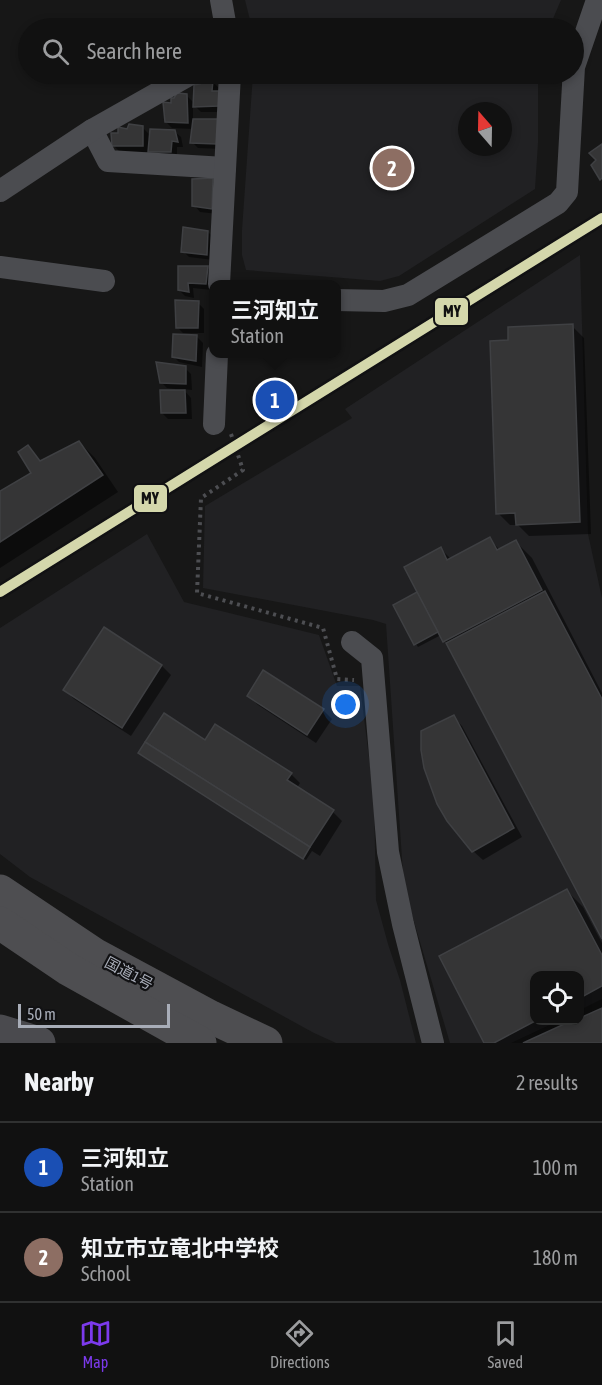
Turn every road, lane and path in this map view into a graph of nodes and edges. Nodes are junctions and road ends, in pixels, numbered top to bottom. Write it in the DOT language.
graph roads {
  1 [pos="221,0"];
  2 [pos="597,0"];
  3 [pos="224,18"];
  4 [pos="584,38"];
  5 [pos="173,84"];
  6 [pos="229,84"];
  7 [pos="573,84"];
  8 [pos="92,130"];
  9 [pos="225,168"];
  10 [pos="0,191"];
  11 [pos="0,267"];
  12 [pos="219,280"];
  13 [pos="104,281"];
  14 [pos="341,300"];
  15 [pos="217,358"];
  16 [pos="214,424"];
  17 [pos="236,445"];
  18 [pos="352,642"];
  19 [pos="356,681"];
  20 [pos="0,891"];
  21 [pos="0,922"];
  22 [pos="0,1031"];
  23 [pos="202,1034"];
  24 [pos="39,1043"];
  25 [pos="266,1043"];
  26 [pos="433,1043"];
  1 -- 3 [label="street"];
  2 -- 4 [label="street"];
  5 -- 8 [label="street"];
  6 -- 9 [label="street"];
  7 -- 14 [label="street"];
  8 -- 9 [label="street"];
  8 -- 10 [label="street"];
  9 -- 12 [label="street"];
  11 -- 13 [label="street"];
  15 -- 16 [label="street"];
  17 -- 19 [label="path"];
  18 -- 26 [label="street"];
  20 -- 23 [label="highway, 国道1号"];
  21 -- 23 [label="highway, 国道1号"];
  22 -- 24 [label="street"];
  23 -- 25 [label="highway, 国道1号"];
}
